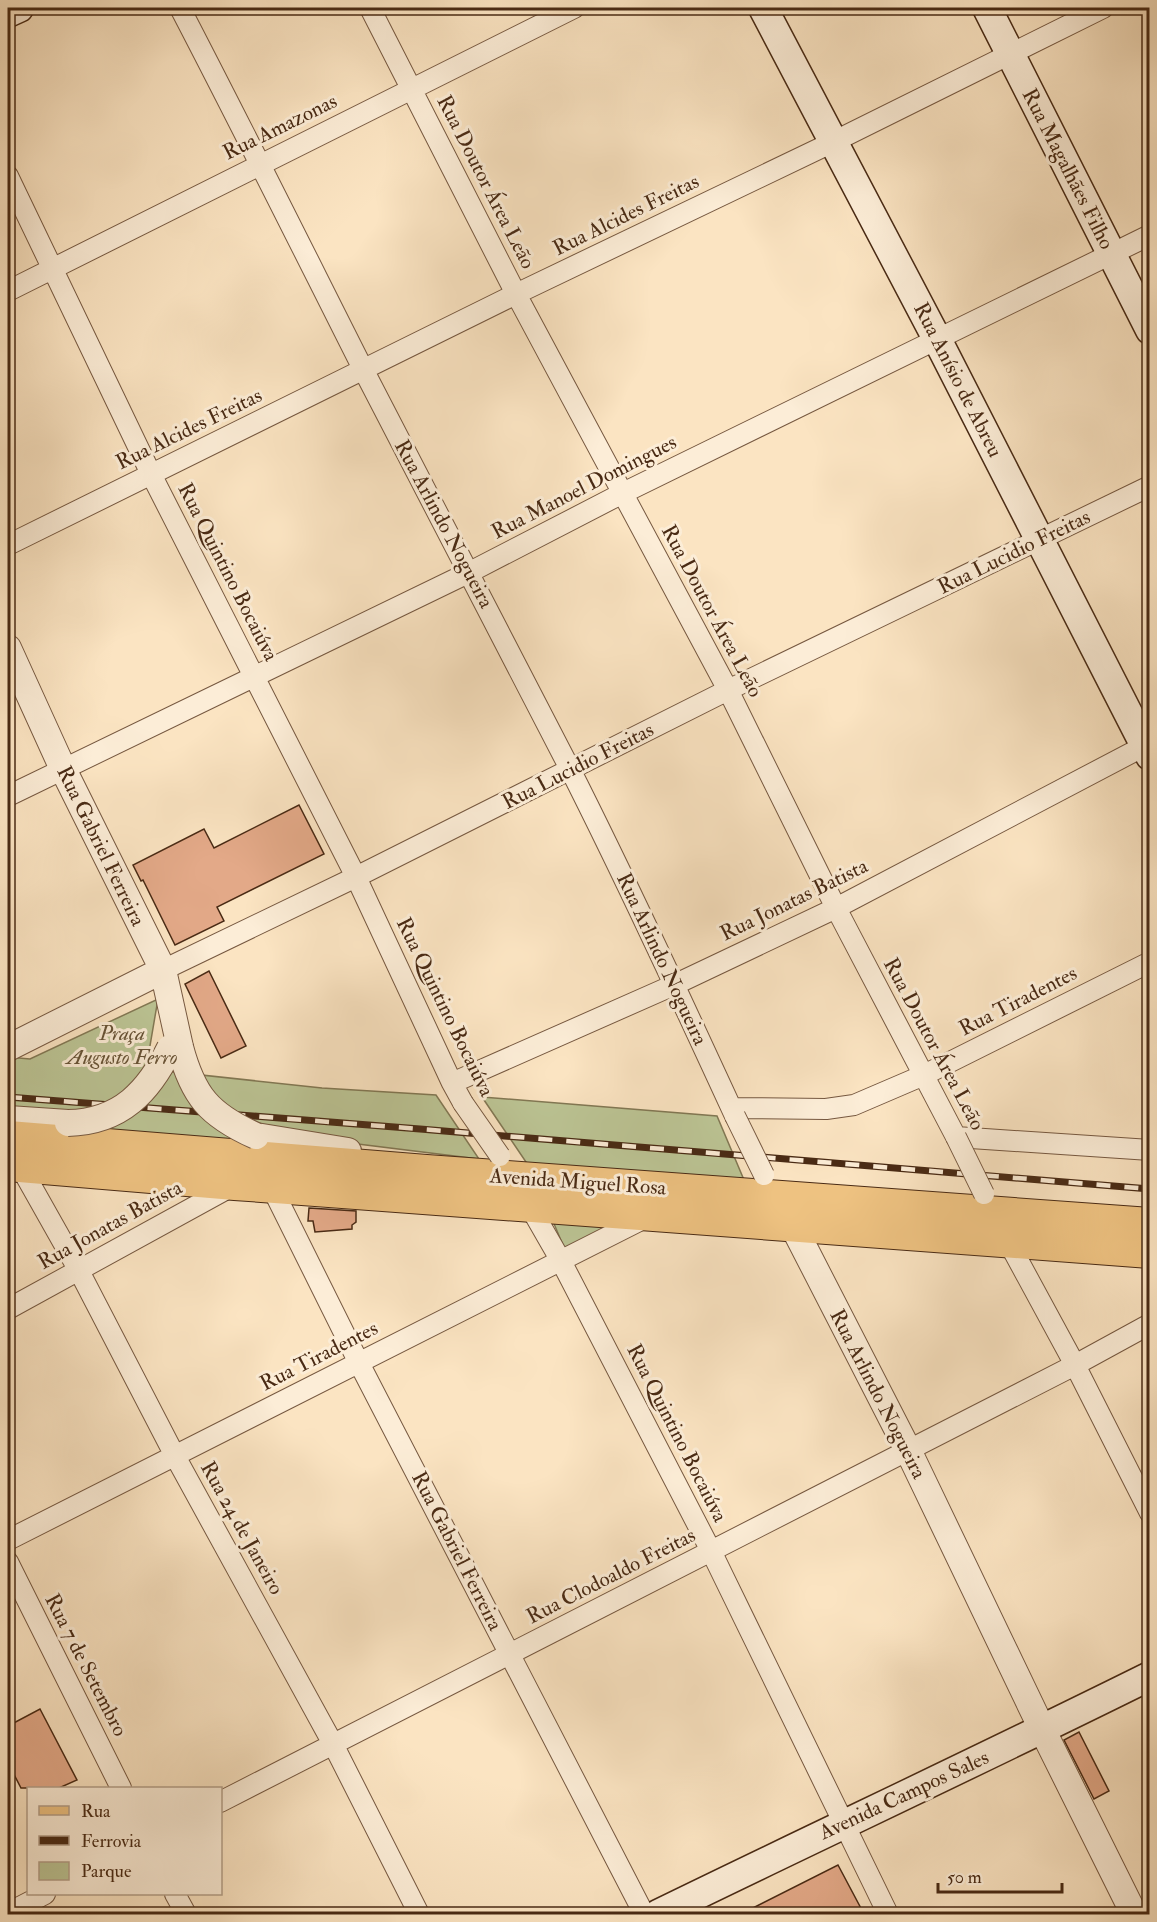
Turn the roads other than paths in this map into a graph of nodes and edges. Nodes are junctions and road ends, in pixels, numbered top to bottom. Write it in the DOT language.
graph roads {
  1 [pos="19,8"];
  2 [pos="180,8"];
  3 [pos="370,8"];
  4 [pos="574,8"];
  5 [pos="763,8"];
  6 [pos="987,8"];
  7 [pos="1103,8"];
  8 [pos="8,13"];
  9 [pos="1010,53"];
  10 [pos="412,88"];
  11 [pos="833,142"];
  12 [pos="261,163"];
  13 [pos="8,176"];
  14 [pos="1149,235"];
  15 [pos="1111,255"];
  16 [pos="52,269"];
  17 [pos="8,291"];
  18 [pos="516,294"];
  19 [pos="1149,330"];
  20 [pos="937,339"];
  21 [pos="363,370"];
  22 [pos="151,474"];
  23 [pos="1149,486"];
  24 [pos="621,494"];
  25 [pos="1041,540"];
  26 [pos="8,545"];
  27 [pos="470,572"];
  28 [pos="8,648"];
  29 [pos="255,677"];
  30 [pos="728,690"];
  31 [pos="1148,748"];
  32 [pos="63,769"];
  33 [pos="570,770"];
  34 [pos="8,796"];
  35 [pos="356,877"];
  36 [pos="836,908"];
  37 [pos="1149,962"];
  38 [pos="163,970"];
  39 [pos="676,984"];
  40 [pos="176,1041"];
  41 [pos="8,1048"];
  42 [pos="924,1076"];
  43 [pos="452,1083"];
  44 [pos="734,1112"];
  45 [pos="8,1119"];
  46 [pos="8,1137"];
  47 [pos="956,1137"];
  48 [pos="1149,1150"];
  49 [pos="14,1166"];
  50 [pos="506,1167"];
  51 [pos="426,1171"];
  52 [pos="235,1184"];
  53 [pos="271,1186"];
  54 [pos="770,1186"];
  55 [pos="529,1204"];
  56 [pos="652,1214"];
  57 [pos="995,1215"];
  58 [pos="792,1224"];
  59 [pos="1149,1224"];
  60 [pos="1149,1252"];
  61 [pos="561,1261"];
  62 [pos="78,1269"];
  63 [pos="8,1309"];
  64 [pos="1149,1324"];
  65 [pos="359,1363"];
  66 [pos="1075,1365"];
  67 [pos="908,1450"];
  68 [pos="175,1456"];
  69 [pos="1149,1513"];
  70 [pos="8,1540"];
  71 [pos="711,1551"];
  72 [pos="8,1562"];
  73 [pos="511,1655"];
  74 [pos="1149,1676"];
  75 [pos="1042,1729"];
  76 [pos="333,1744"];
  77 [pos="120,1787"];
  78 [pos="222,1801"];
  79 [pos="842,1823"];
  80 [pos="41,1895"];
  81 [pos="176,1895"];
  82 [pos="8,1913"];
  83 [pos="186,1914"];
  84 [pos="419,1914"];
  85 [pos="644,1914"];
  86 [pos="658,1914"];
  87 [pos="888,1914"];
  88 [pos="1134,1914"];
  1 -- 8 [label="main road"];
  2 -- 12 [label="street, Rua Arlindo Nogueira"];
  3 -- 10 [label="street, Rua Doutor Área Leão"];
  4 -- 10 [label="street, Rua Amazonas"];
  5 -- 11 [label="main road, Rua Anísio de Abreu"];
  6 -- 9 [label="main road, Rua Magalhães Filho"];
  7 -- 9 [label="street, Rua Alcides Freitas"];
  9 -- 11 [label="street, Rua Alcides Freitas"];
  9 -- 15 [label="main road, Rua Magalhães Filho"];
  10 -- 12 [label="street, Rua Amazonas"];
  10 -- 18 [label="street, Rua Doutor Área Leão"];
  11 -- 18 [label="street, Rua Alcides Freitas"];
  11 -- 20 [label="main road, Rua Anísio de Abreu"];
  12 -- 16 [label="street, Rua Amazonas"];
  12 -- 21 [label="street, Rua Arlindo Nogueira"];
  13 -- 16 [label="street, Rua Quintino Bocaiúva"];
  14 -- 15 [label="street, Rua Manoel Domingues"];
  15 -- 19 [label="main road, Rua Magalhães Filho"];
  15 -- 20 [label="street, Rua Manoel Domingues"];
  16 -- 17 [label="street, Rua Amazonas"];
  16 -- 22 [label="street, Rua Quintino Bocaiúva"];
  18 -- 21 [label="street, Rua Alcides Freitas"];
  18 -- 24 [label="street, Rua Doutor Área Leão"];
  20 -- 24 [label="street, Rua Manoel Domingues"];
  20 -- 25 [label="main road, Rua Anísio de Abreu"];
  21 -- 22 [label="street, Rua Alcides Freitas"];
  21 -- 27 [label="street, Rua Arlindo Nogueira"];
  22 -- 26 [label="street, Rua Alcides Freitas"];
  22 -- 29 [label="street, Rua Quintino Bocaiúva"];
  23 -- 25 [label="street, Rua Lucidio Freitas"];
  24 -- 27 [label="street, Rua Manoel Domingues"];
  24 -- 30 [label="street, Rua Doutor Área Leão"];
  25 -- 30 [label="street, Rua Lucidio Freitas"];
  25 -- 31 [label="main road, Rua Anísio de Abreu"];
  27 -- 29 [label="street, Rua Manoel Domingues"];
  27 -- 33 [label="street, Rua Arlindo Nogueira"];
  28 -- 32 [label="street, Rua Gabriel Ferreira"];
  29 -- 32 [label="street, Rua Manoel Domingues"];
  29 -- 35 [label="street, Rua Quintino Bocaiúva"];
  30 -- 33 [label="street, Rua Lucidio Freitas"];
  30 -- 36 [label="street, Rua Doutor Área Leão"];
  31 -- 36 [label="street, Rua Jonatas Batista"];
  32 -- 34 [label="street, Rua Manoel Domingues"];
  32 -- 38 [label="street, Rua Gabriel Ferreira"];
  33 -- 35 [label="street, Rua Lucidio Freitas"];
  33 -- 39 [label="street, Rua Arlindo Nogueira"];
  35 -- 38 [label="street, Rua Lucidio Freitas"];
  35 -- 43 [label="street, Rua Quintino Bocaiúva"];
  36 -- 39 [label="street, Rua Jonatas Batista"];
  36 -- 42 [label="street, Rua Doutor Área Leão"];
  37 -- 42 [label="street, Rua Tiradentes"];
  38 -- 40 [label="street, Rua Gabriel Ferreira"];
  38 -- 41 [label="street, Rua Lucidio Freitas"];
  39 -- 43 [label="street, Rua Jonatas Batista"];
  39 -- 44 [label="street, Rua Arlindo Nogueira"];
  40 -- 45 [label="street, bridge"];
  40 -- 51 [label="street, Rua Gabriel Ferreira, bridge"];
  42 -- 44 [label="street, Rua Tiradentes"];
  42 -- 47 [label="street, Rua Doutor Área Leão"];
  43 -- 50 [label="street, Rua Quintino Bocaiúva, bridge"];
  44 -- 54 [label="street, Rua Arlindo Nogueira, bridge"];
  46 -- 51 [label="main road, Avenida Miguel Rosa"];
  47 -- 48 [label="street"];
  47 -- 57 [label="street, Rua Doutor Área Leão, bridge"];
  49 -- 52 [label="main road, Avenida Miguel Rosa"];
  49 -- 62 [label="street, Rua 24 de Janeiro"];
  50 -- 51 [label="main road, Avenida Miguel Rosa"];
  50 -- 54 [label="main road, Avenida Miguel Rosa"];
  50 -- 55 [label="street, Rua Quintino Bocaiúva"];
  52 -- 53 [label="main road, Avenida Miguel Rosa"];
  52 -- 62 [label="street, Rua Jonatas Batista"];
  53 -- 55 [label="main road, Avenida Miguel Rosa"];
  53 -- 65 [label="street, Rua Gabriel Ferreira"];
  54 -- 57 [label="main road, Avenida Miguel Rosa"];
  54 -- 58 [label="street, Rua Arlindo Nogueira"];
  55 -- 56 [label="main road, Avenida Miguel Rosa"];
  55 -- 61 [label="street, Rua Quintino Bocaiúva"];
  56 -- 58 [label="main road, Avenida Miguel Rosa"];
  56 -- 61 [label="street, Rua Tiradentes"];
  57 -- 58 [label="main road, Avenida Miguel Rosa"];
  57 -- 59 [label="main road, Avenida Miguel Rosa"];
  57 -- 60 [label="main road, Avenida Miguel Rosa"];
  57 -- 66 [label="street, Rua Doutor Área Leão"];
  58 -- 67 [label="street, Rua Arlindo Nogueira"];
  61 -- 65 [label="street, Rua Tiradentes"];
  61 -- 71 [label="street, Rua Quintino Bocaiúva"];
  62 -- 63 [label="street, Rua Jonatas Batista"];
  62 -- 68 [label="street, Rua 24 de Janeiro"];
  64 -- 66 [label="street, Rua Clodoaldo Freitas"];
  65 -- 68 [label="street, Rua Tiradentes"];
  65 -- 73 [label="street, Rua Gabriel Ferreira"];
  66 -- 67 [label="street, Rua Clodoaldo Freitas"];
  66 -- 69 [label="street, Rua Doutor Área Leão"];
  67 -- 71 [label="street, Rua Clodoaldo Freitas"];
  67 -- 75 [label="street, Rua Arlindo Nogueira"];
  68 -- 70 [label="street, Rua Tiradentes"];
  68 -- 76 [label="street, Rua 24 de Janeiro"];
  71 -- 73 [label="street, Rua Clodoaldo Freitas"];
  71 -- 79 [label="street, Rua Quintino Bocaiúva"];
  72 -- 77 [label="street, Rua 7 de Setembro"];
  73 -- 76 [label="street, Rua Clodoaldo Freitas"];
  73 -- 85 [label="street, Rua Gabriel Ferreira"];
  74 -- 75 [label="main road, Avenida Campos Sales"];
  75 -- 79 [label="main road, Avenida Campos Sales"];
  75 -- 88 [label="street, Rua Arlindo Nogueira"];
  76 -- 78 [label="street, Rua Clodoaldo Freitas"];
  76 -- 84 [label="street, Rua 24 de Janeiro"];
  79 -- 86 [label="main road, Avenida Campos Sales"];
  79 -- 87 [label="street, Rua Quintino Bocaiúva"];
  80 -- 82 [label="street"];
  81 -- 83 [label="street"];
}
